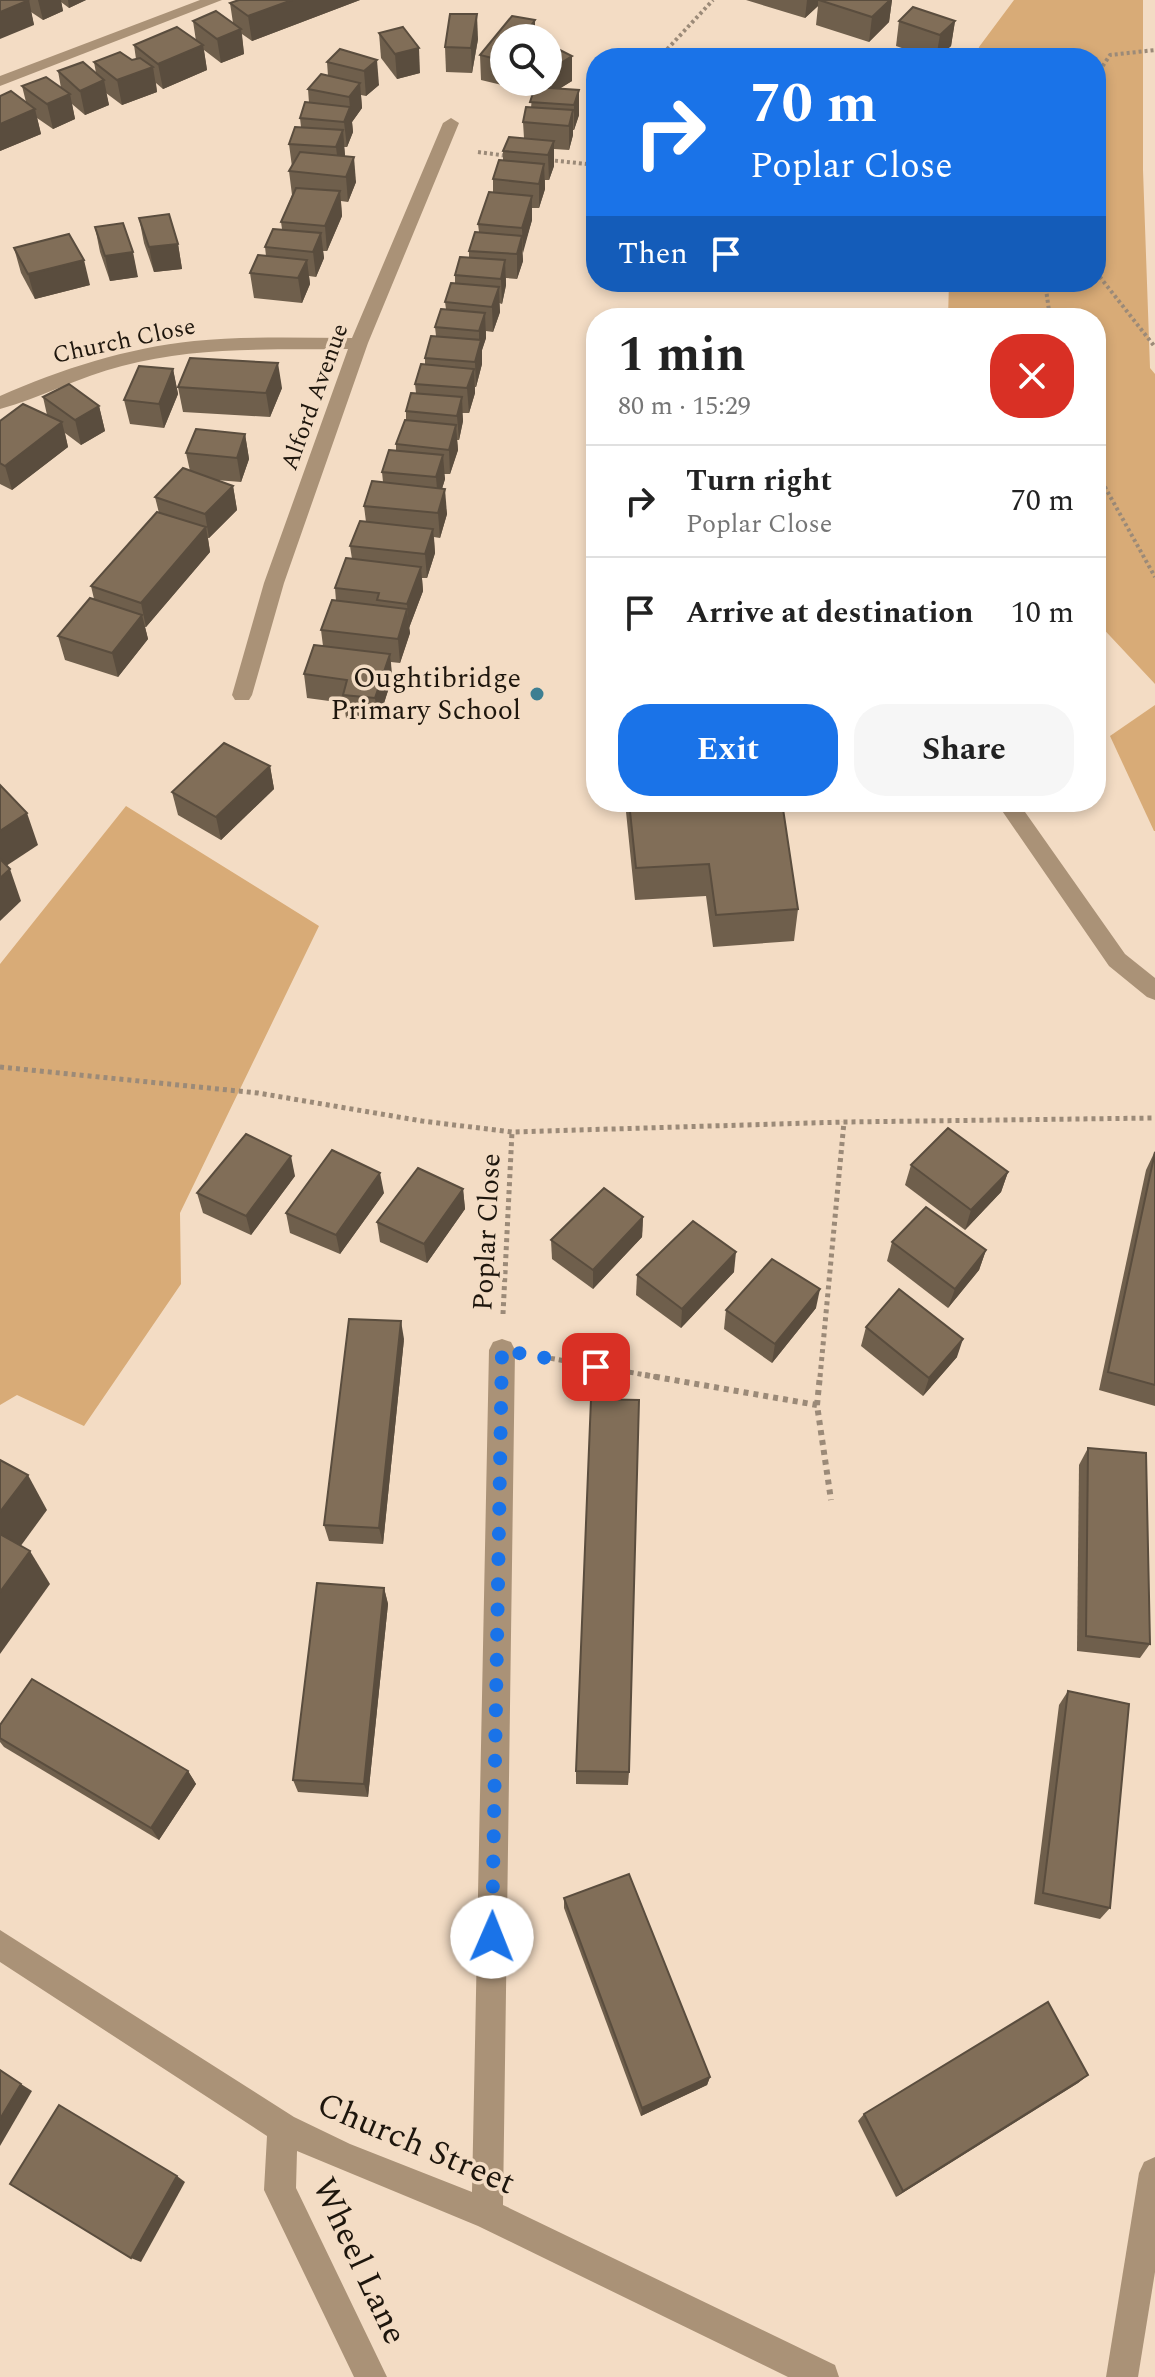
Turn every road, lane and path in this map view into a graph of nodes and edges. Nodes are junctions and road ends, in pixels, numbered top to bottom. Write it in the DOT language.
graph roads {
  1 [pos="214,0"];
  2 [pos="713,0"];
  3 [pos="668,48"];
  4 [pos="1155,50"];
  5 [pos="1106,61"];
  6 [pos="0,81"];
  7 [pos="451,123"];
  8 [pos="441,148"];
  9 [pos="518,157"];
  10 [pos="549,160"];
  11 [pos="586,164"];
  12 [pos="1106,285"];
  13 [pos="359,343"];
  14 [pos="1155,347"];
  15 [pos="0,403"];
  16 [pos="1106,489"];
  17 [pos="1155,577"];
  18 [pos="242,695"];
  19 [pos="1014,812"];
  20 [pos="1155,991"];
  21 [pos="0,1067"];
  22 [pos="1155,1118"];
  23 [pos="844,1122"];
  24 [pos="512,1132"];
  25 [pos="502,1350"];
  26 [pos="817,1405"];
  27 [pos="831,1500"];
  28 [pos="0,1945"];
  29 [pos="283,2128"];
  30 [pos="1155,2173"];
  31 [pos="487,2214"];
  32 [pos="371,2377"];
  33 [pos="823,2377"];
  34 [pos="1122,2377"];
  1 -- 6 [label="street"];
  2 -- 3 [label="path"];
  4 -- 5 [label="path"];
  7 -- 8 [label="street, Alford Avenue"];
  8 -- 9 [label="path"];
  8 -- 13 [label="street, Alford Avenue"];
  10 -- 11 [label="path"];
  12 -- 14 [label="path"];
  13 -- 15 [label="street, Church Close"];
  13 -- 18 [label="street, Alford Avenue"];
  16 -- 17 [label="path"];
  19 -- 20 [label="street"];
  21 -- 24 [label="path"];
  22 -- 23 [label="path"];
  23 -- 24 [label="path"];
  23 -- 26 [label="path"];
  24 -- 25 [label="path, Poplar Close"];
  25 -- 26 [label="path, Poplar Close"];
  25 -- 31 [label="street"];
  26 -- 27 [label="path"];
  28 -- 29 [label="street, Church Street"];
  29 -- 31 [label="street, Church Street"];
  29 -- 32 [label="street, Wheel Lane"];
  30 -- 34 [label="street"];
  31 -- 33 [label="street, Church Street"];
}
